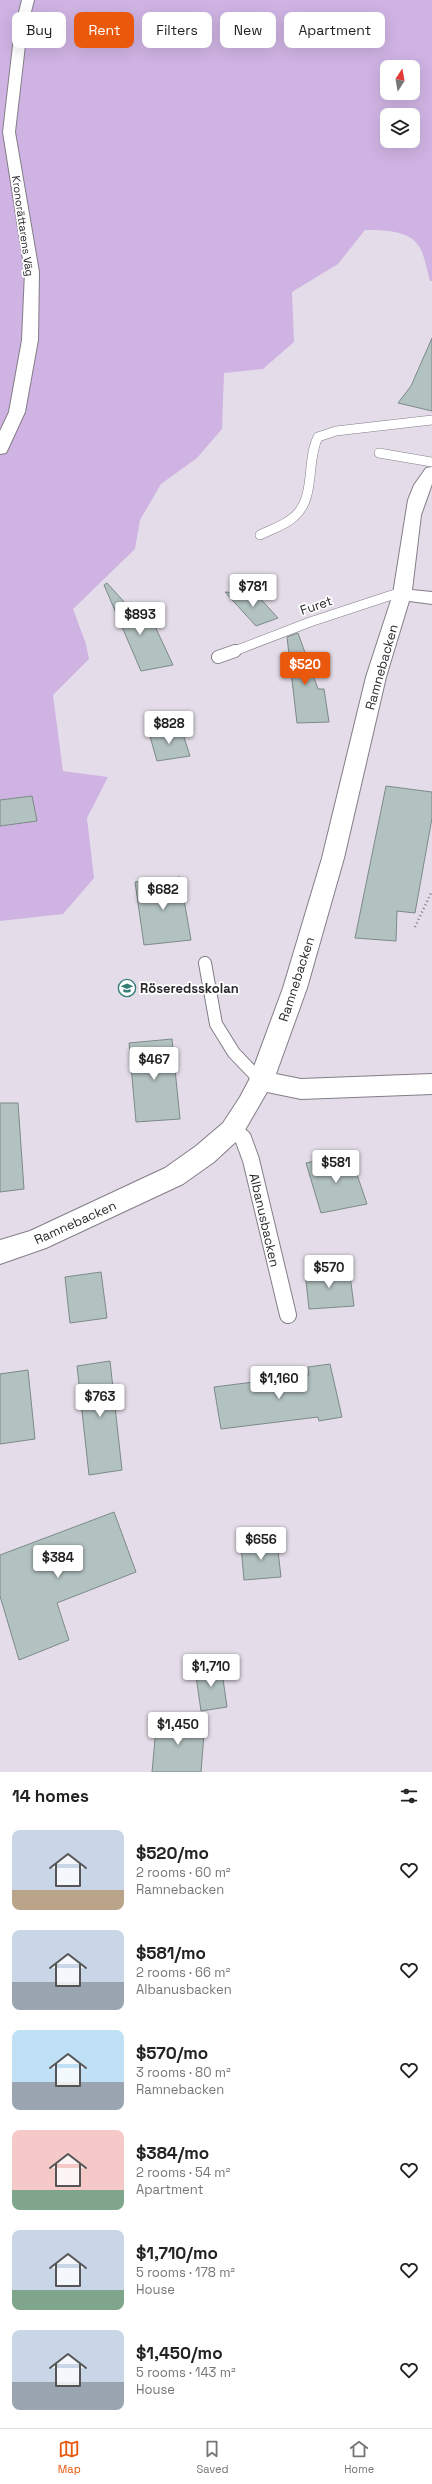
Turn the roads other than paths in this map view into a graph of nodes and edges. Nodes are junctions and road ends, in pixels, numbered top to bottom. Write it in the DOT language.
graph roads {
  1 [pos="28,0"];
  2 [pos="432,420"];
  3 [pos="0,449"];
  4 [pos="379,452"];
  5 [pos="432,462"];
  6 [pos="432,472"];
  7 [pos="260,535"];
  8 [pos="402,594"];
  9 [pos="432,598"];
  10 [pos="218,657"];
  11 [pos="205,963"];
  12 [pos="261,1081"];
  13 [pos="432,1084"];
  14 [pos="232,1130"];
  15 [pos="0,1252"];
  16 [pos="288,1315"];
  1 -- 3 [label="street, Kronorättarens Väg"];
  2 -- 7 [label="lane"];
  4 -- 5 [label="lane"];
  6 -- 8 [label="street, Ramnebacken"];
  8 -- 9 [label="street"];
  8 -- 10 [label="lane, Furet"];
  8 -- 12 [label="street, Ramnebacken"];
  11 -- 12 [label="lane"];
  12 -- 13 [label="street"];
  12 -- 14 [label="street, Ramnebacken"];
  14 -- 15 [label="street, Ramnebacken"];
  14 -- 16 [label="lane, Albanusbacken"];
}
